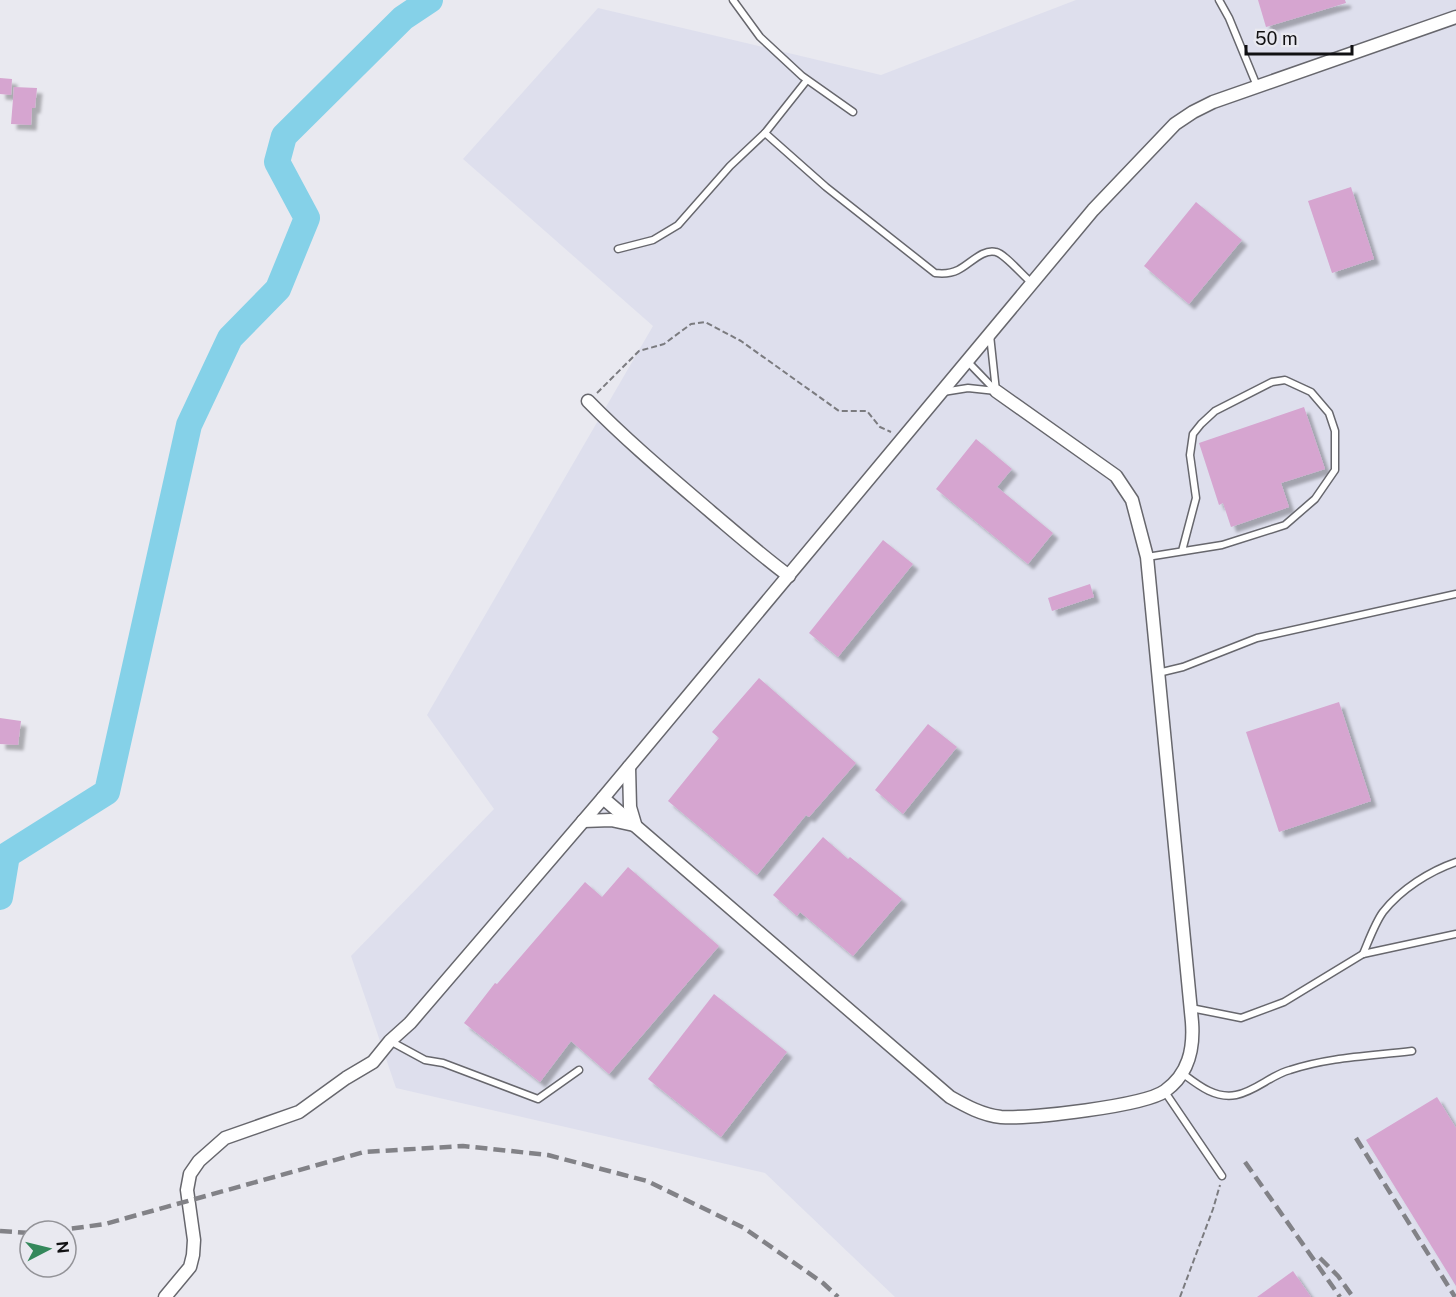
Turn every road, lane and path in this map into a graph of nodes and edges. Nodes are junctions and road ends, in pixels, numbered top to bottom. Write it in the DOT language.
graph roads {
  1 [pos="733,0"];
  2 [pos="1219,0"];
  3 [pos="1456,17"];
  4 [pos="807,80"];
  5 [pos="1257,87"];
  6 [pos="853,112"];
  7 [pos="765,133"];
  8 [pos="618,249"];
  9 [pos="1032,284"];
  10 [pos="990,334"];
  11 [pos="968,362"];
  12 [pos="996,391"];
  13 [pos="943,392"];
  14 [pos="588,401"];
  15 [pos="904,439"];
  16 [pos="1182,551"];
  17 [pos="1147,557"];
  18 [pos="789,576"];
  19 [pos="1456,594"];
  20 [pos="1158,673"];
  21 [pos="629,767"];
  22 [pos="603,798"];
  23 [pos="583,821"];
  24 [pos="635,825"];
  25 [pos="1456,862"];
  26 [pos="1456,934"];
  27 [pos="1363,954"];
  28 [pos="1190,1008"];
  29 [pos="390,1041"];
  30 [pos="1412,1051"];
  31 [pos="579,1070"];
  32 [pos="1182,1073"];
  33 [pos="1164,1091"];
  34 [pos="1222,1176"];
  35 [pos="165,1297"];
  36 [pos="1180,1297"];
  1 -- 4 [label="lane"];
  2 -- 5 [label="lane"];
  3 -- 5 [label="street"];
  4 -- 6 [label="lane"];
  4 -- 7 [label="lane"];
  5 -- 9 [label="street"];
  7 -- 8 [label="lane"];
  7 -- 9 [label="lane"];
  9 -- 10 [label="street"];
  10 -- 11 [label="street"];
  10 -- 12 [label="lane"];
  11 -- 12 [label="lane"];
  11 -- 13 [label="street"];
  12 -- 13 [label="lane"];
  12 -- 17 [label="street"];
  13 -- 15 [label="street"];
  14 -- 15 [label="path"];
  14 -- 18 [label="street"];
  15 -- 18 [label="street"];
  16 -- 16 [label="lane"];
  16 -- 17 [label="lane"];
  17 -- 20 [label="street"];
  18 -- 21 [label="street"];
  19 -- 20 [label="lane"];
  20 -- 28 [label="street"];
  21 -- 22 [label="street"];
  21 -- 24 [label="street"];
  22 -- 23 [label="street"];
  22 -- 24 [label="street"];
  23 -- 24 [label="street"];
  23 -- 29 [label="street"];
  24 -- 33 [label="street"];
  25 -- 27 [label="lane"];
  26 -- 27 [label="lane"];
  27 -- 28 [label="lane"];
  28 -- 32 [label="street"];
  29 -- 31 [label="lane"];
  29 -- 35 [label="street"];
  30 -- 32 [label="lane"];
  32 -- 33 [label="street"];
  33 -- 34 [label="lane"];
  34 -- 36 [label="path"];
}
